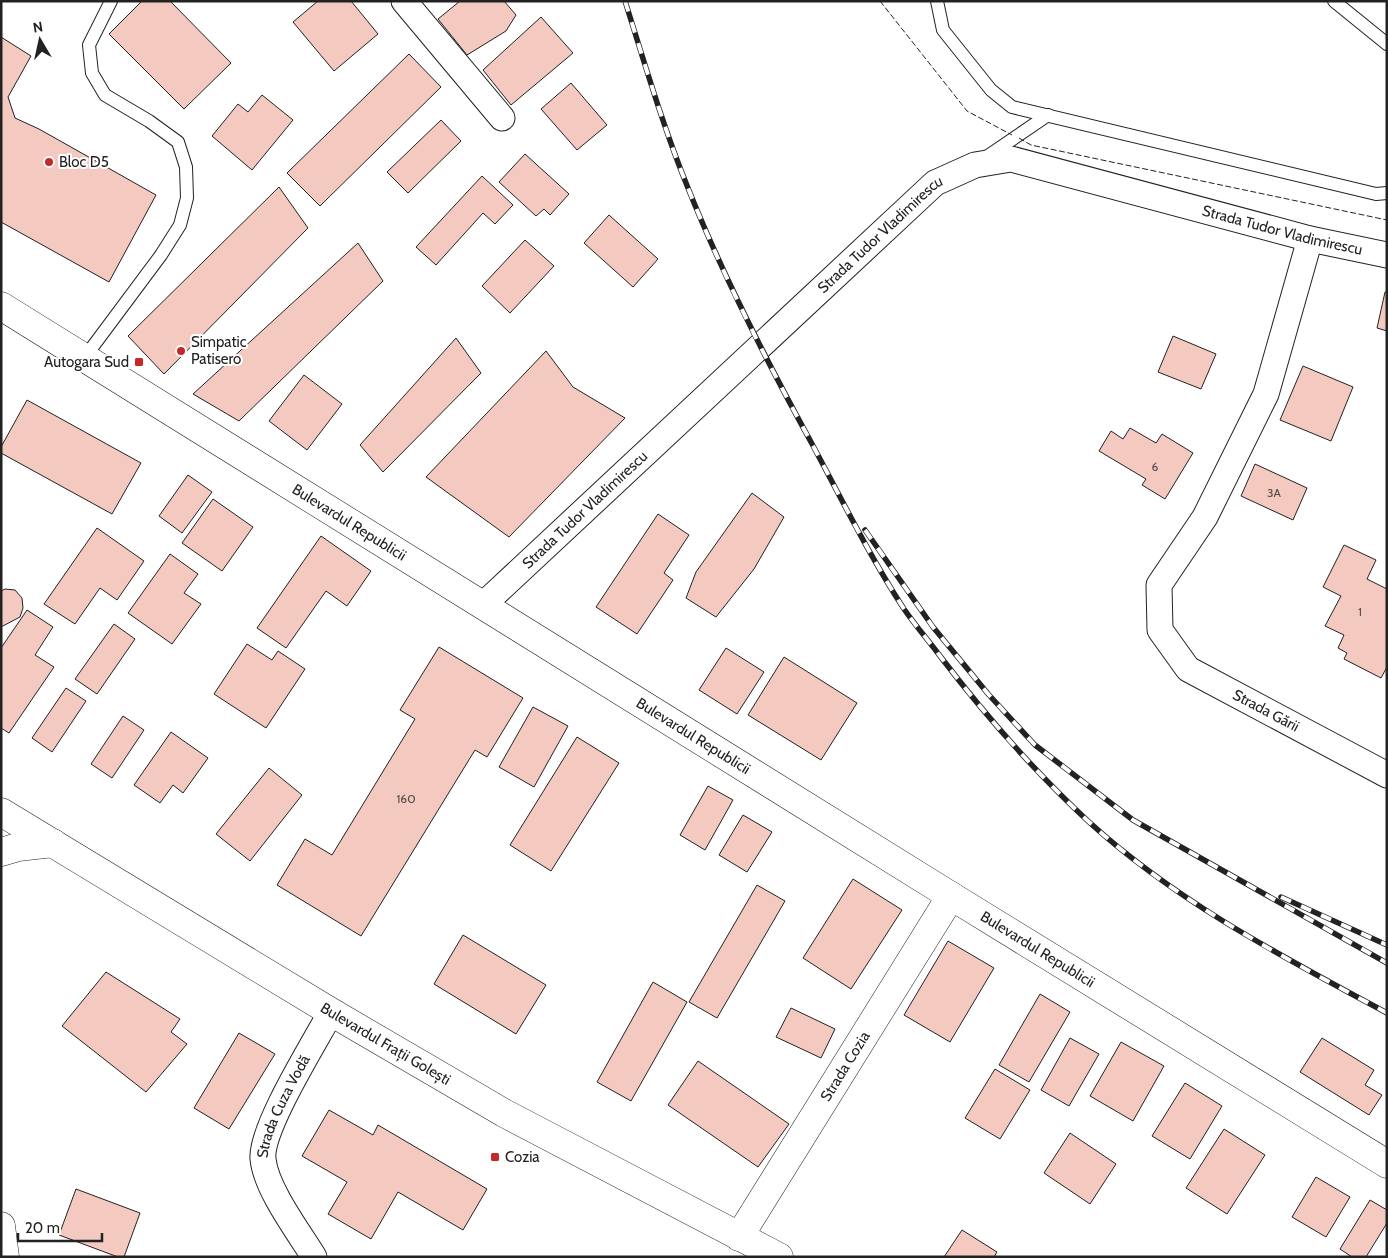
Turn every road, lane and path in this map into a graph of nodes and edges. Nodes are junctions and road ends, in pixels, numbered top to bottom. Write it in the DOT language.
graph roads {
  1 [pos="111,1"];
  2 [pos="404,1"];
  3 [pos="937,1"];
  4 [pos="1334,1"];
  5 [pos="1387,44"];
  6 [pos="1048,115"];
  7 [pos="502,118"];
  8 [pos="975,165"];
  9 [pos="1387,193"];
  10 [pos="1310,239"];
  11 [pos="1387,255"];
  12 [pos="1,293"];
  13 [pos="1,306"];
  14 [pos="34,326"];
  15 [pos="84,357"];
  16 [pos="484,604"];
  17 [pos="1387,775"];
  18 [pos="1,812"];
  19 [pos="53,843"];
  20 [pos="1,852"];
  21 [pos="951,896"];
  22 [pos="332,1012"];
  23 [pos="1387,1164"];
  24 [pos="1,1226"];
  25 [pos="739,1237"];
  26 [pos="4,1257"];
  27 [pos="314,1257"];
  28 [pos="779,1257"];
  1 -- 15 [label="lane"];
  2 -- 7 [label="street"];
  3 -- 6 [label="lane"];
  4 -- 5 [label="lane"];
  6 -- 8 [label="lane"];
  6 -- 9 [label="lane"];
  8 -- 10 [label="street, Strada Tudor Vladimirescu"];
  8 -- 16 [label="street, Strada Tudor Vladimirescu"];
  10 -- 11 [label="street, Strada Tudor Vladimirescu"];
  10 -- 17 [label="street, Strada Gării"];
  12 -- 14 [label="main road"];
  13 -- 14 [label="main road, Bulevardul Republicii"];
  14 -- 15 [label="main road, Bulevardul Republicii"];
  15 -- 16 [label="main road, Bulevardul Republicii"];
  16 -- 21 [label="main road, Bulevardul Republicii"];
  18 -- 19 [label="main road, Bulevardul Frații Golești"];
  19 -- 20 [label="main road"];
  19 -- 22 [label="main road, Bulevardul Frații Golești"];
  21 -- 23 [label="main road, Bulevardul Republicii"];
  21 -- 25 [label="main road, Strada Cozia"];
  22 -- 25 [label="main road, Bulevardul Frații Golești"];
  22 -- 27 [label="street, Strada Cuza Vodă"];
  24 -- 26 [label="main road"];
  25 -- 28 [label="main road, Bulevardul Frații Golești"];
}
